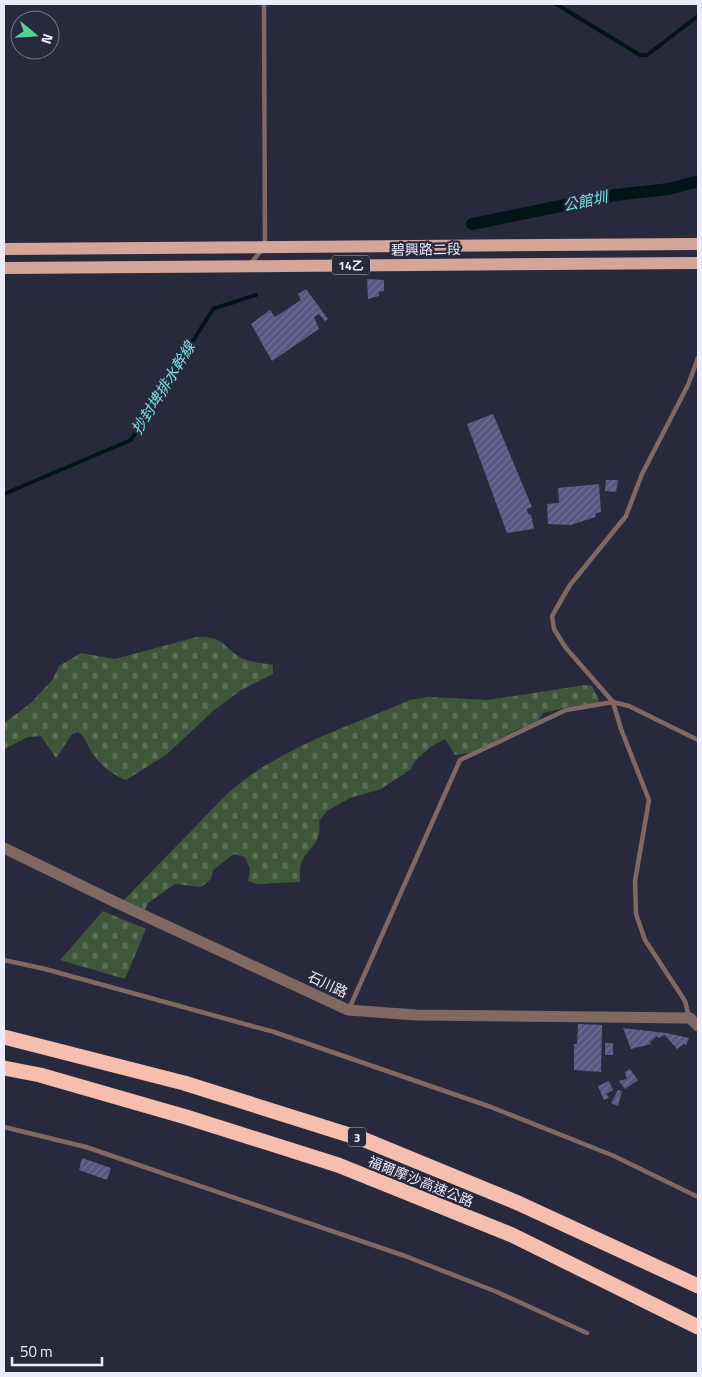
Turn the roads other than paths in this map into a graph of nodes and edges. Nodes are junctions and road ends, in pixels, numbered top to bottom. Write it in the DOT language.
graph roads {
  1 [pos="264,4"];
  2 [pos="698,244"];
  3 [pos="265,246"];
  4 [pos="4,249"];
  5 [pos="698,263"];
  6 [pos="249,266"];
  7 [pos="4,268"];
  8 [pos="698,358"];
  9 [pos="613,702"];
  10 [pos="698,740"];
  11 [pos="4,848"];
  12 [pos="4,960"];
  13 [pos="348,1010"];
  14 [pos="694,1022"];
  15 [pos="4,1037"];
  16 [pos="4,1068"];
  17 [pos="4,1127"];
  18 [pos="698,1197"];
  19 [pos="696,1285"];
  20 [pos="698,1327"];
  21 [pos="586,1333"];
  1 -- 3 [label="lane"];
  2 -- 3 [label="main road, 碧興路二段 / 14乙"];
  3 -- 4 [label="main road, 碧興路二段 / 14乙"];
  3 -- 6 [label="lane"];
  5 -- 6 [label="main road, 碧興路二段 / 14乙"];
  6 -- 7 [label="main road, 碧興路二段 / 14乙"];
  8 -- 9 [label="lane"];
  9 -- 10 [label="lane"];
  9 -- 13 [label="lane"];
  9 -- 14 [label="lane"];
  11 -- 13 [label="street, 石川路"];
  12 -- 18 [label="lane"];
  13 -- 14 [label="street, 石川路"];
  15 -- 19 [label="highway, 福爾摩沙高速公路 / 3"];
  16 -- 20 [label="highway, 福爾摩沙高速公路"];
  17 -- 21 [label="lane"];
}
